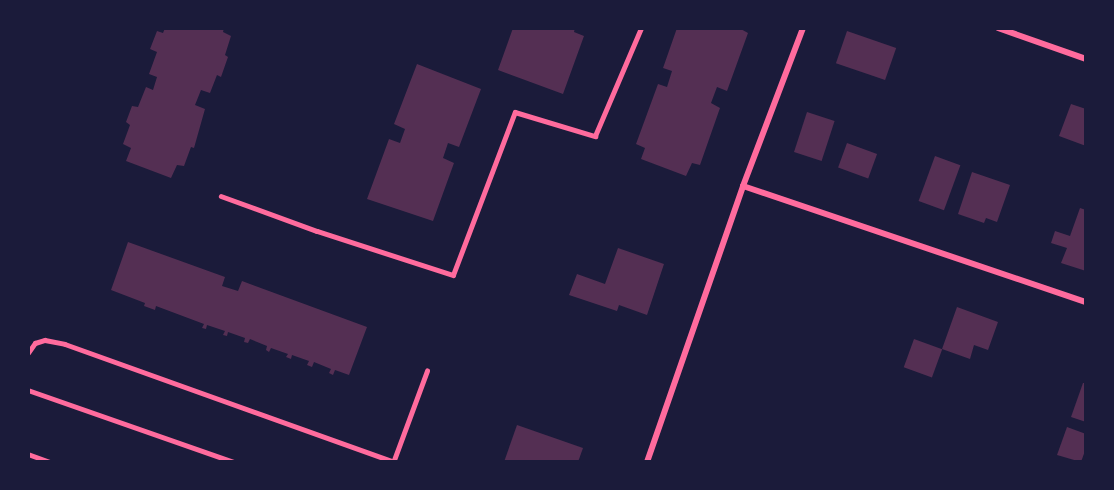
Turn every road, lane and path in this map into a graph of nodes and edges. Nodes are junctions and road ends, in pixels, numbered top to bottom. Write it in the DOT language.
graph roads {
  1 [pos="641,28"];
  2 [pos="803,28"];
  3 [pos="998,28"];
  4 [pos="1086,59"];
  5 [pos="743,186"];
  6 [pos="221,196"];
  7 [pos="1086,302"];
  8 [pos="28,353"];
  9 [pos="427,371"];
  10 [pos="28,390"];
  11 [pos="28,454"];
  12 [pos="394,461"];
  13 [pos="50,462"];
  14 [pos="234,462"];
  15 [pos="647,462"];
  1 -- 6 [label="lane"];
  2 -- 5 [label="street"];
  3 -- 4 [label="street"];
  5 -- 7 [label="street"];
  5 -- 15 [label="street"];
  8 -- 12 [label="lane"];
  9 -- 12 [label="lane"];
  10 -- 14 [label="lane"];
  11 -- 13 [label="lane"];
}
